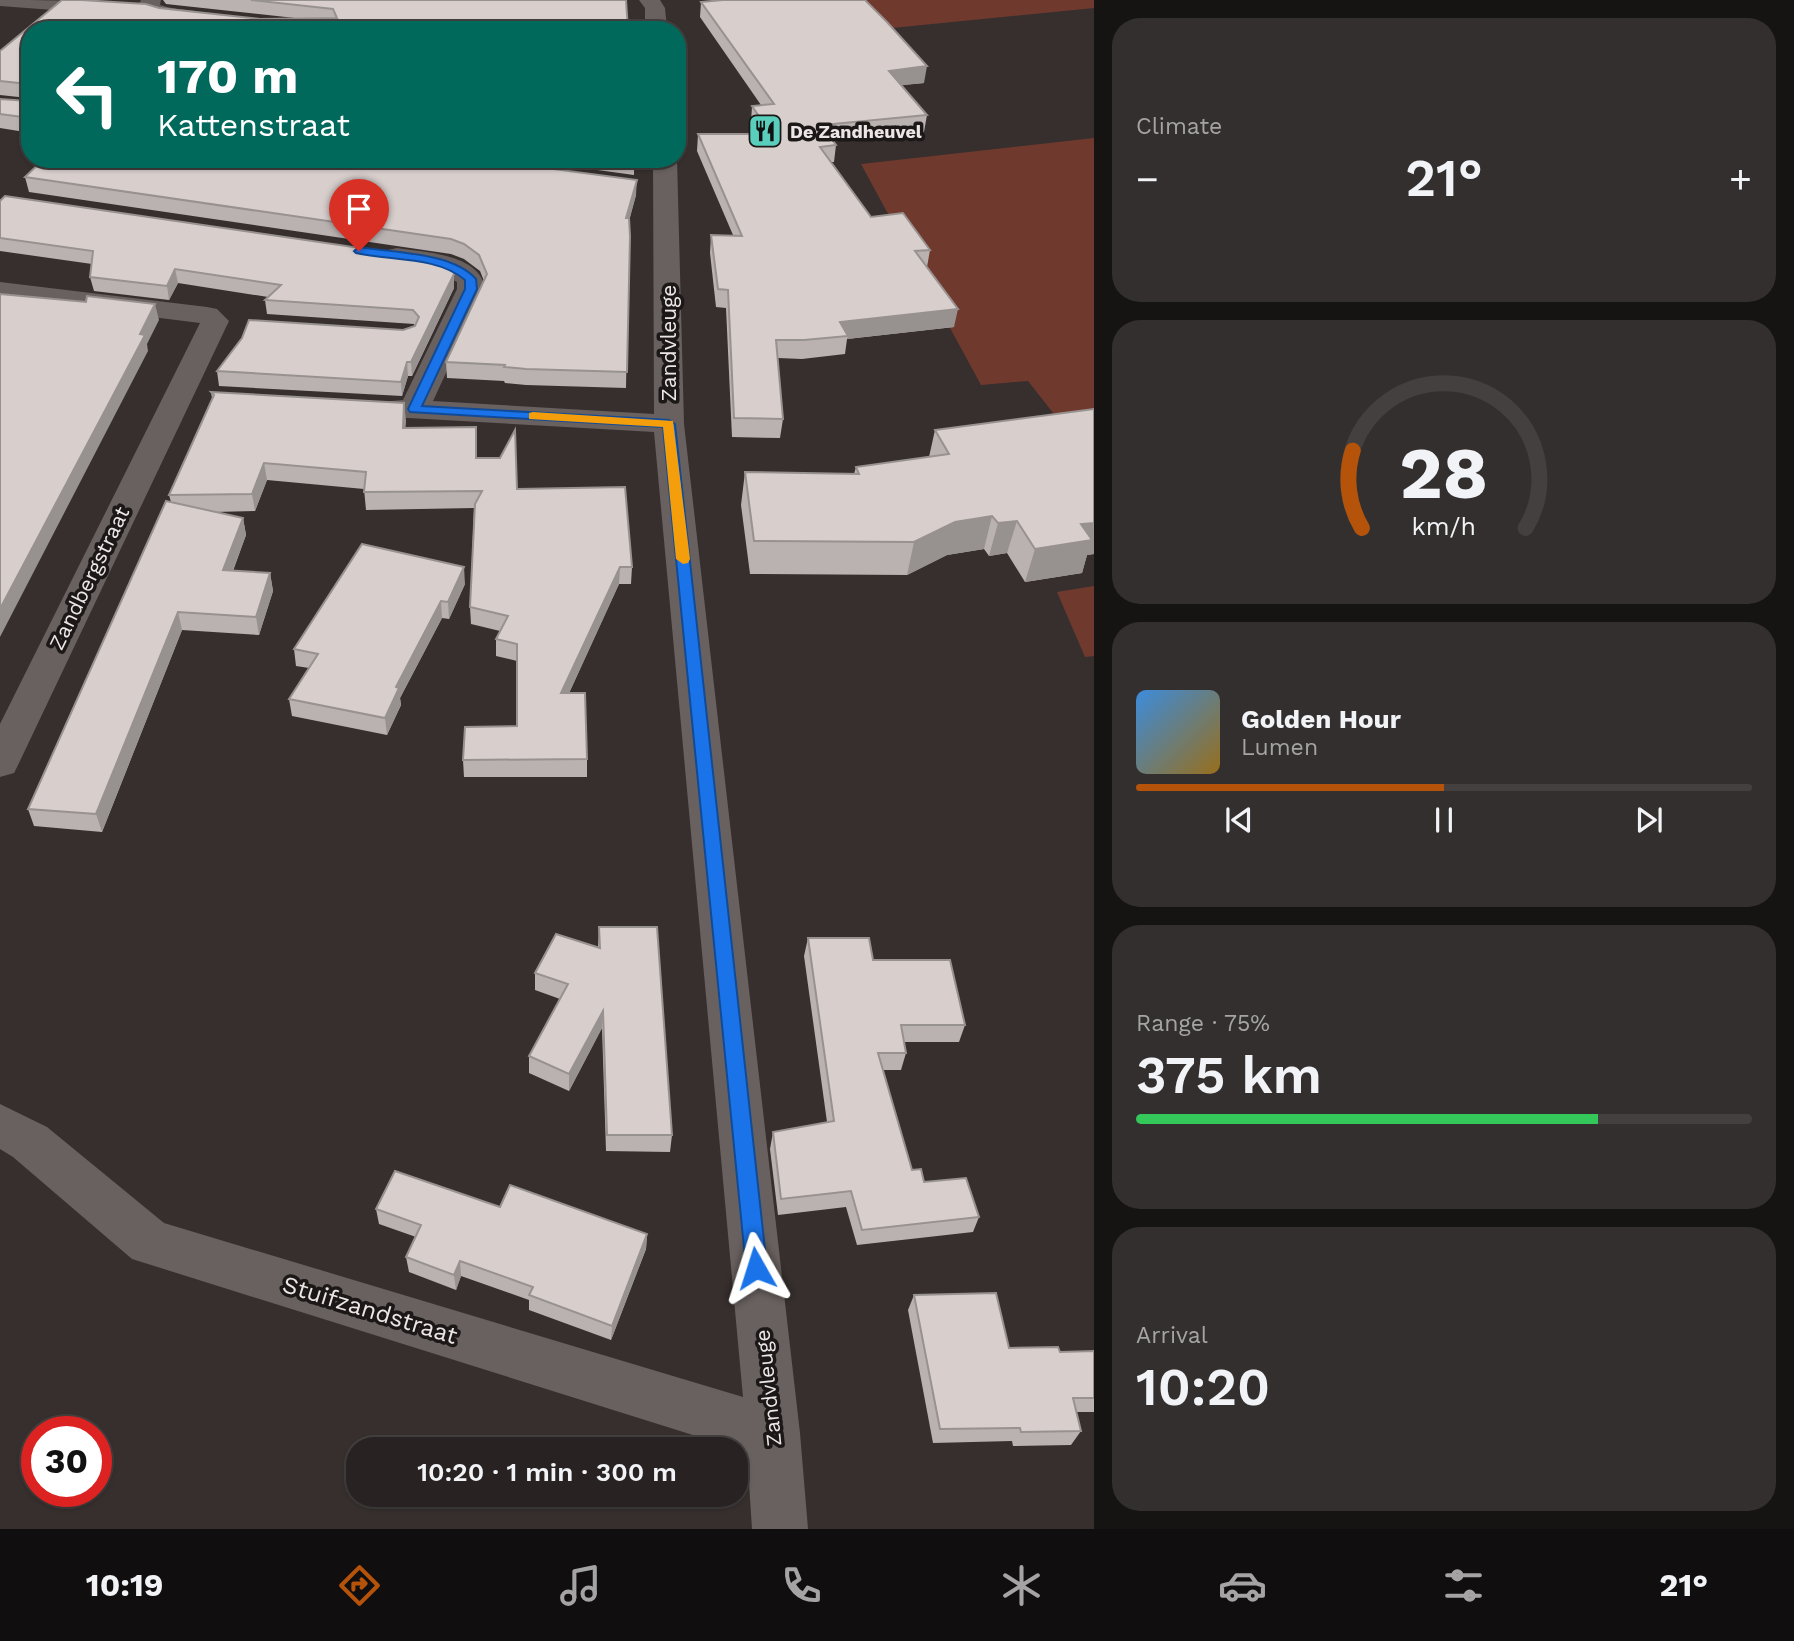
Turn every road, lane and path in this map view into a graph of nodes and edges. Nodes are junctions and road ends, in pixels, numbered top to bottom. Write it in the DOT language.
graph roads {
  1 [pos="0,0"];
  2 [pos="649,0"];
  3 [pos="151,4"];
  4 [pos="218,19"];
  5 [pos="656,21"];
  6 [pos="658,178"];
  7 [pos="373,253"];
  8 [pos="0,290"];
  9 [pos="366,407"];
  10 [pos="414,409"];
  11 [pos="669,424"];
  12 [pos="0,763"];
  13 [pos="0,1125"];
  14 [pos="773,1433"];
  15 [pos="780,1529"];
  1 -- 3 [label="street"];
  2 -- 5 [label="street"];
  3 -- 4 [label="street"];
  6 -- 11 [label="street, Zandvleuge"];
  7 -- 10 [label="street"];
  8 -- 12 [label="street, Zandbergstraat"];
  9 -- 10 [label="street"];
  10 -- 11 [label="street"];
  11 -- 14 [label="street, Zandvleuge"];
  13 -- 14 [label="street, Stuifzandstraat"];
  14 -- 15 [label="street, Zandvleuge"];
}
